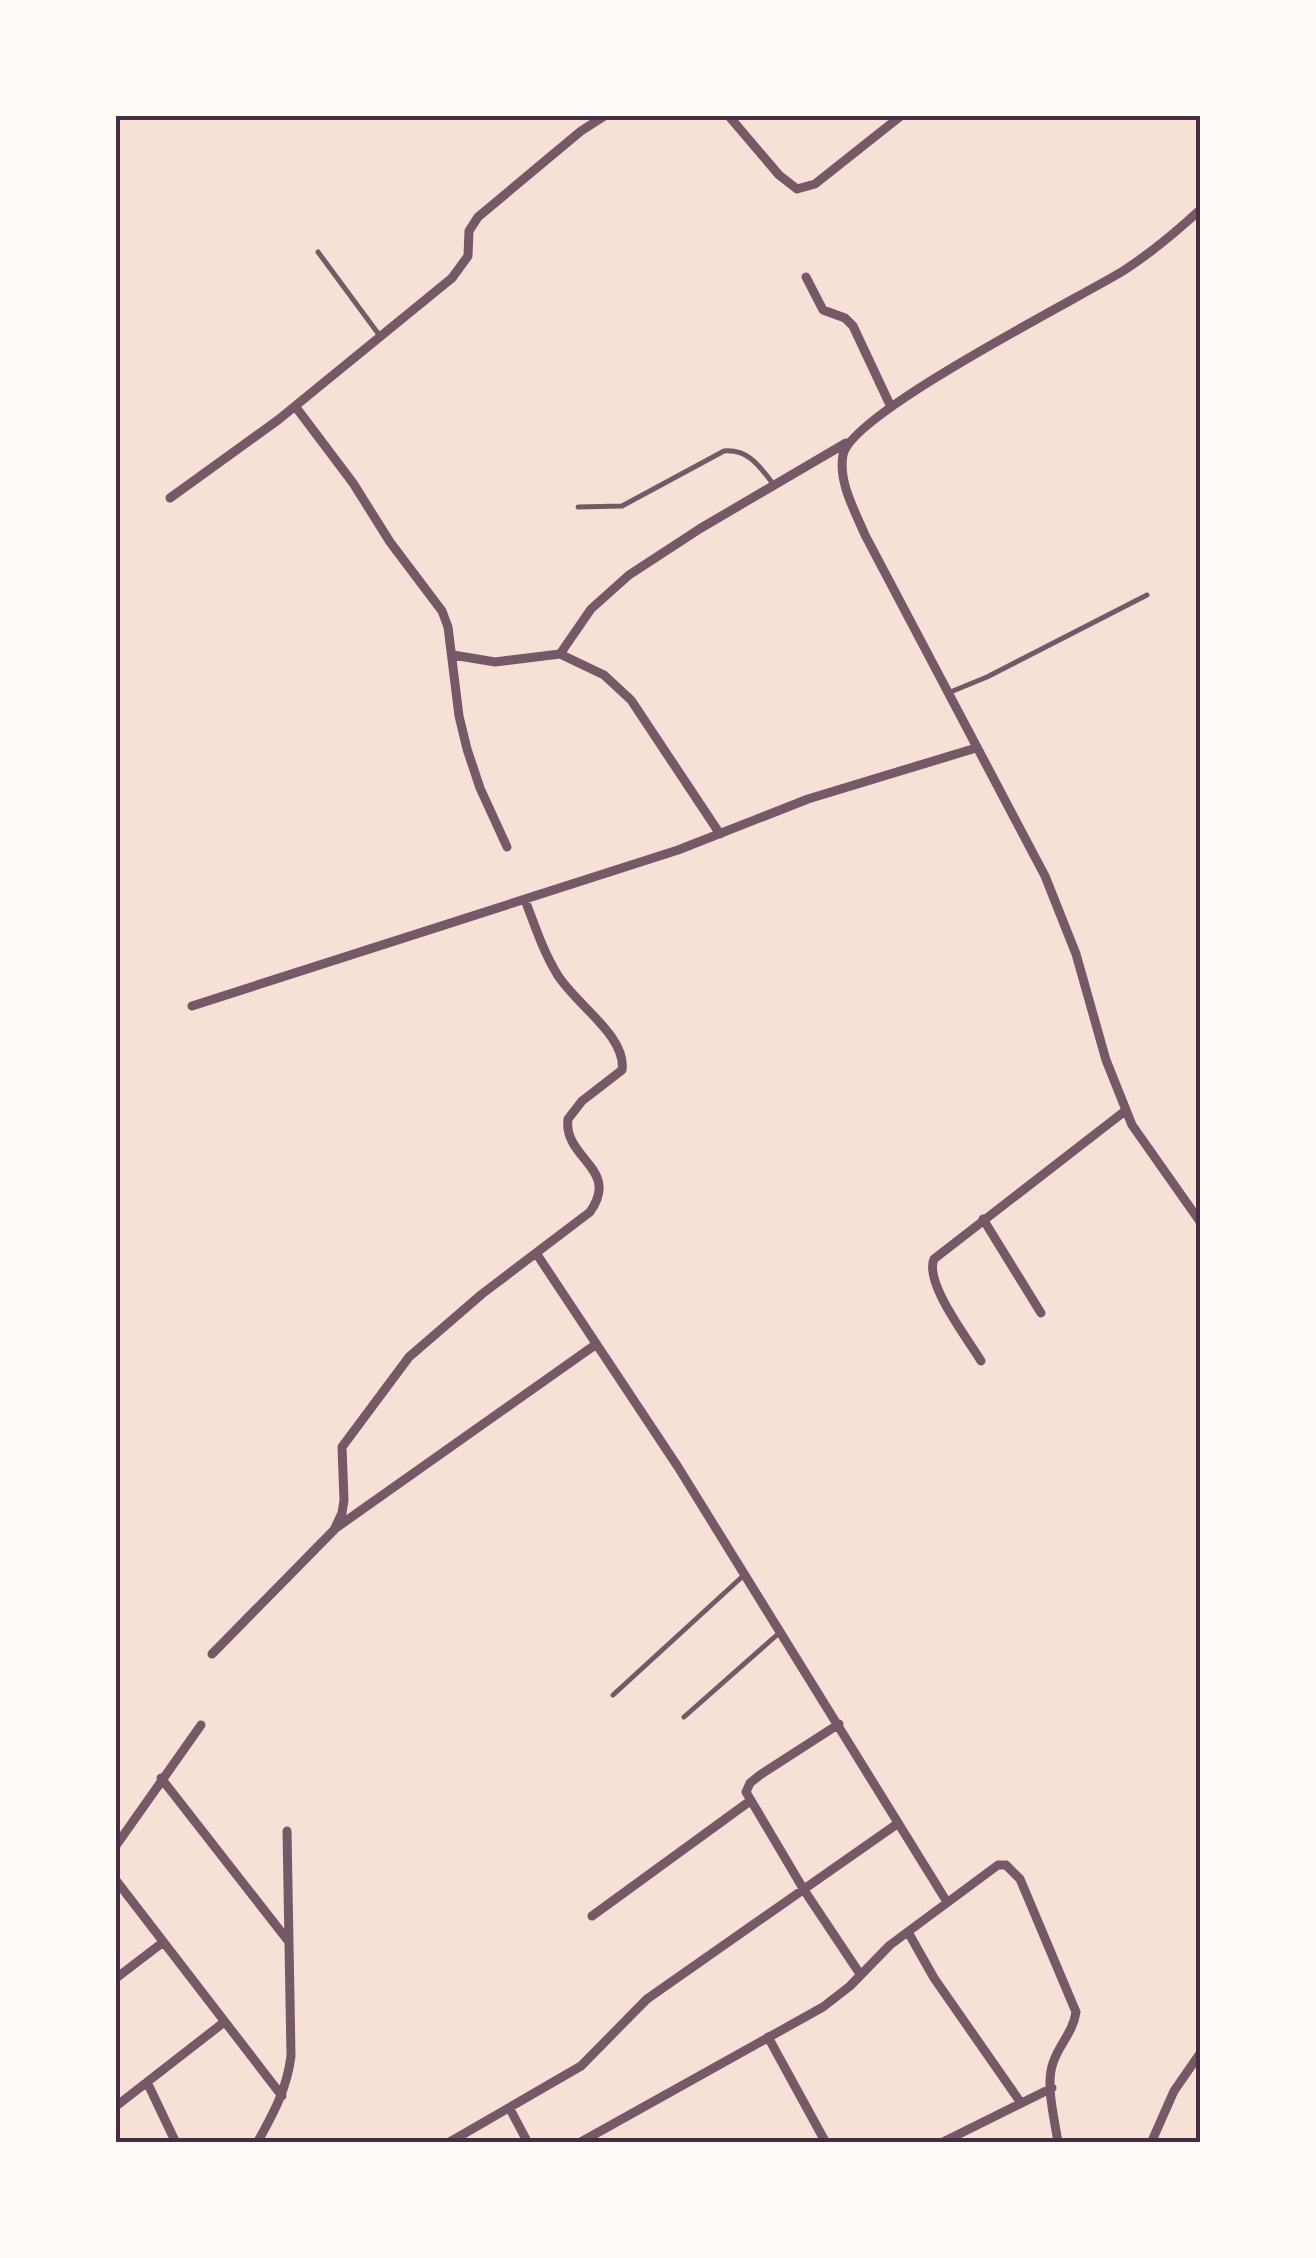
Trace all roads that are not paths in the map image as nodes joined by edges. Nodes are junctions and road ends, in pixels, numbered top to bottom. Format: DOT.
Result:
graph roads {
  1 [pos="606,115"];
  2 [pos="728,115"];
  3 [pos="902,115"];
  4 [pos="1201,210"];
  5 [pos="318,252"];
  6 [pos="806,277"];
  7 [pos="380,336"];
  8 [pos="294,406"];
  9 [pos="892,407"];
  10 [pos="848,442"];
  11 [pos="774,485"];
  12 [pos="170,498"];
  13 [pos="578,507"];
  14 [pos="1147,595"];
  15 [pos="560,654"];
  16 [pos="453,655"];
  17 [pos="947,694"];
  18 [pos="976,748"];
  19 [pos="720,834"];
  20 [pos="508,847"];
  21 [pos="526,900"];
  22 [pos="192,1006"];
  23 [pos="1126,1111"];
  24 [pos="984,1219"];
  25 [pos="1201,1223"];
  26 [pos="536,1254"];
  27 [pos="1042,1313"];
  28 [pos="594,1345"];
  29 [pos="981,1361"];
  30 [pos="334,1530"];
  31 [pos="745,1574"];
  32 [pos="781,1632"];
  33 [pos="212,1654"];
  34 [pos="613,1695"];
  35 [pos="684,1717"];
  36 [pos="838,1724"];
  37 [pos="201,1725"];
  38 [pos="162,1778"];
  39 [pos="750,1801"];
  40 [pos="897,1824"];
  41 [pos="288,1831"];
  42 [pos="115,1847"];
  43 [pos="115,1878"];
  44 [pos="804,1890"];
  45 [pos="947,1902"];
  46 [pos="592,1916"];
  47 [pos="908,1932"];
  48 [pos="162,1943"];
  49 [pos="291,1944"];
  50 [pos="860,1974"];
  51 [pos="115,1979"];
  52 [pos="223,2023"];
  53 [pos="768,2037"];
  54 [pos="1201,2052"];
  55 [pos="147,2082"];
  56 [pos="1052,2088"];
  57 [pos="282,2096"];
  58 [pos="1021,2103"];
  59 [pos="115,2107"];
  60 [pos="510,2109"];
  61 [pos="1057,2142"];
  62 [pos="176,2143"];
  63 [pos="257,2143"];
  64 [pos="448,2143"];
  65 [pos="528,2143"];
  66 [pos="578,2143"];
  67 [pos="826,2143"];
  68 [pos="941,2143"];
  69 [pos="1152,2143"];
  1 -- 7 [label="street"];
  2 -- 3 [label="street"];
  4 -- 9 [label="street"];
  5 -- 7 [label="lane"];
  6 -- 9 [label="street"];
  7 -- 8 [label="street"];
  8 -- 12 [label="street"];
  8 -- 16 [label="street"];
  9 -- 10 [label="street"];
  10 -- 11 [label="street"];
  10 -- 17 [label="street"];
  11 -- 13 [label="lane"];
  11 -- 15 [label="street"];
  14 -- 17 [label="lane"];
  15 -- 16 [label="street"];
  15 -- 19 [label="street"];
  16 -- 20 [label="street"];
  17 -- 18 [label="street"];
  18 -- 19 [label="street"];
  18 -- 23 [label="street"];
  19 -- 21 [label="street"];
  21 -- 22 [label="street"];
  21 -- 26 [label="street"];
  23 -- 24 [label="street"];
  23 -- 25 [label="street"];
  24 -- 27 [label="street"];
  24 -- 29 [label="street"];
  26 -- 28 [label="street"];
  26 -- 30 [label="street"];
  28 -- 30 [label="street"];
  28 -- 31 [label="street"];
  30 -- 33 [label="street"];
  31 -- 32 [label="street"];
  31 -- 34 [label="lane"];
  32 -- 35 [label="lane"];
  32 -- 36 [label="street"];
  36 -- 39 [label="street"];
  36 -- 40 [label="street"];
  37 -- 38 [label="street"];
  38 -- 42 [label="street"];
  38 -- 49 [label="street"];
  39 -- 44 [label="street"];
  39 -- 46 [label="street"];
  40 -- 44 [label="street"];
  40 -- 45 [label="street"];
  41 -- 49 [label="street"];
  43 -- 48 [label="street"];
  44 -- 50 [label="street"];
  44 -- 60 [label="street"];
  45 -- 47 [label="street"];
  45 -- 56 [label="street"];
  47 -- 50 [label="street"];
  47 -- 58 [label="street"];
  48 -- 51 [label="street"];
  48 -- 52 [label="street"];
  49 -- 57 [label="street"];
  50 -- 53 [label="street"];
  52 -- 55 [label="street"];
  52 -- 57 [label="street"];
  53 -- 66 [label="street"];
  53 -- 67 [label="street"];
  54 -- 69 [label="street"];
  55 -- 59 [label="street"];
  55 -- 62 [label="street"];
  56 -- 58 [label="street"];
  56 -- 61 [label="street"];
  57 -- 63 [label="street"];
  58 -- 68 [label="street"];
  60 -- 64 [label="street"];
  60 -- 65 [label="street"];
}
